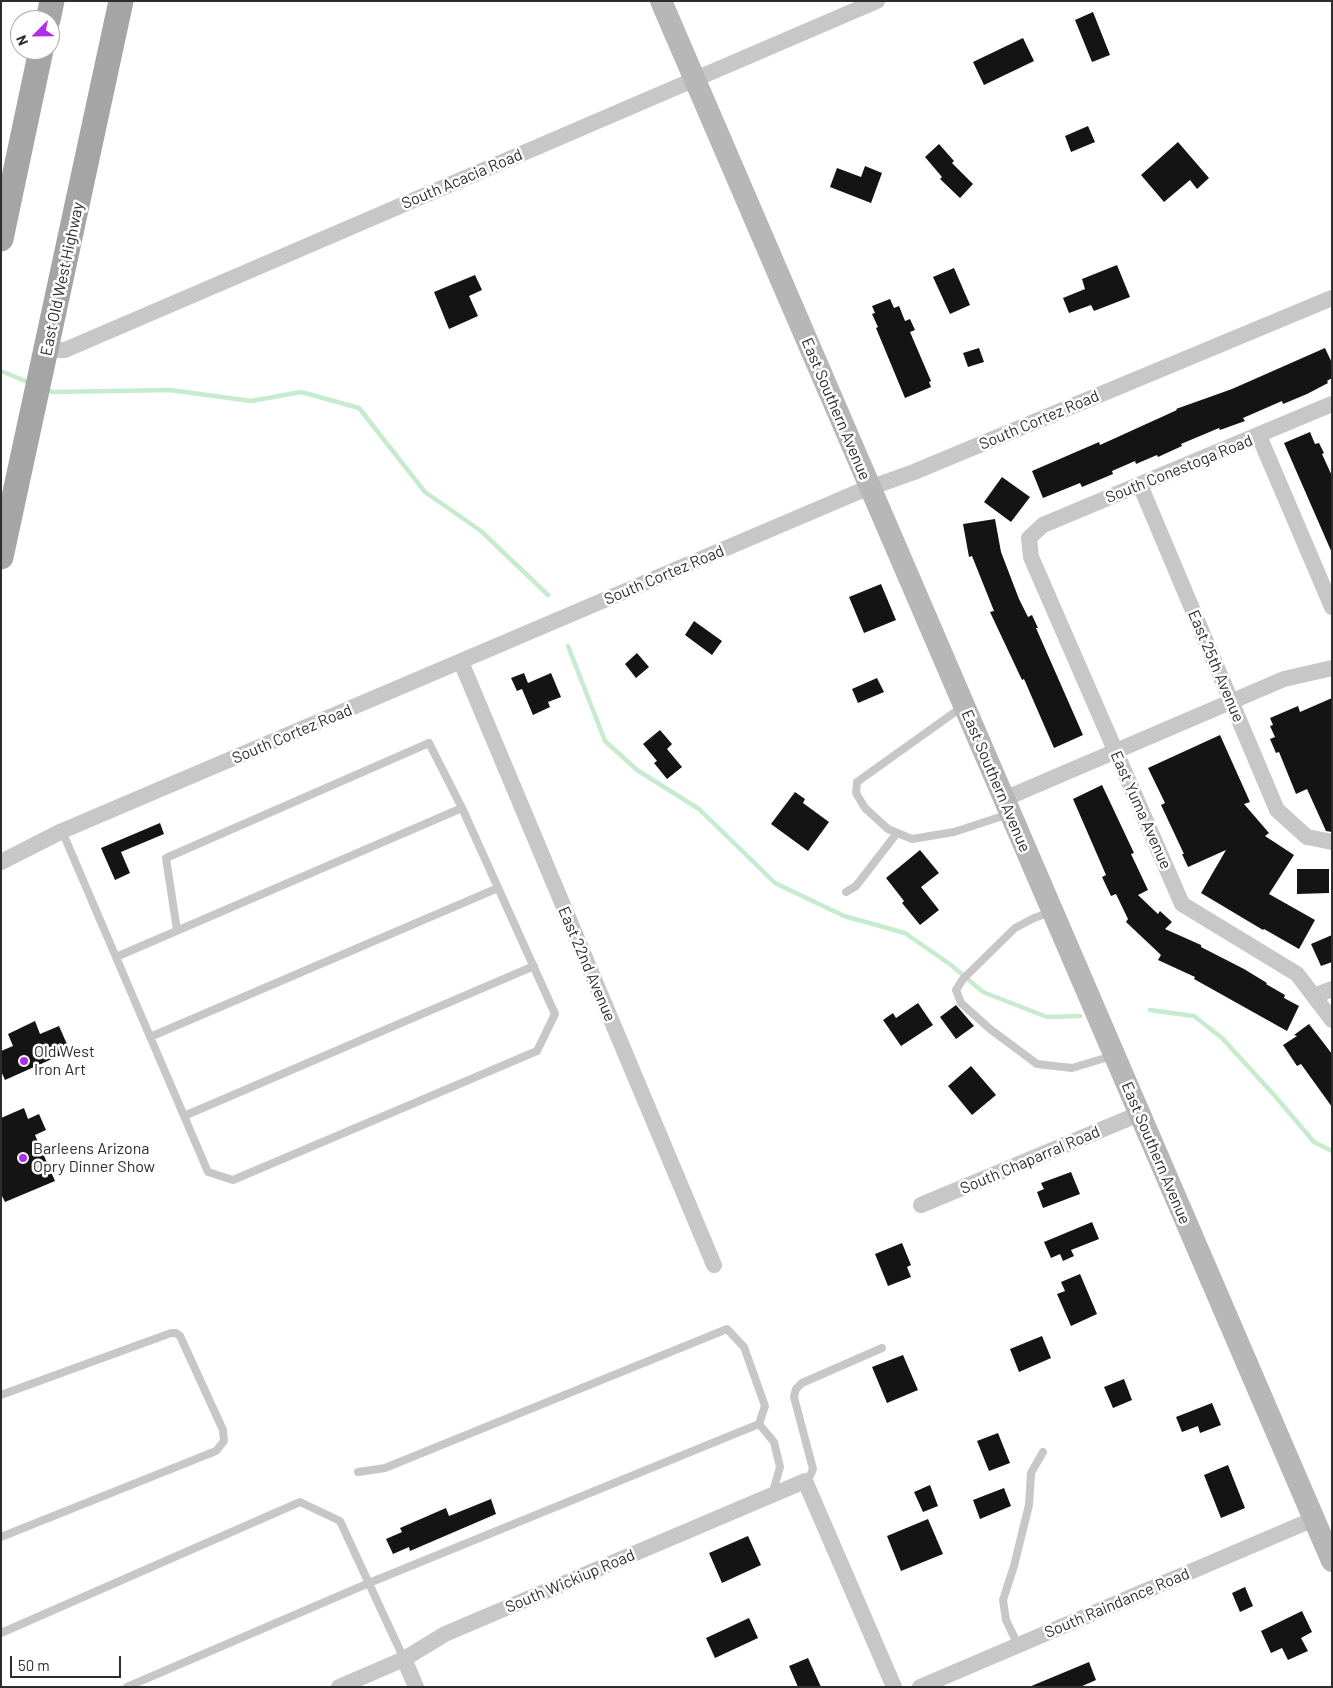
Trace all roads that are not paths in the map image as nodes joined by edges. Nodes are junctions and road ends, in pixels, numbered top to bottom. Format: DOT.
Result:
graph roads {
  1 [pos="121,1"];
  2 [pos="661,1"];
  3 [pos="877,1"];
  4 [pos="39,60"];
  5 [pos="694,79"];
  6 [pos="1,239"];
  7 [pos="1332,298"];
  8 [pos="46,350"];
  9 [pos="1332,404"];
  10 [pos="1259,436"];
  11 [pos="1140,485"];
  12 [pos="871,489"];
  13 [pos="1030,538"];
  14 [pos="1,557"];
  15 [pos="1332,607"];
  16 [pos="461,662"];
  17 [pos="1332,668"];
  18 [pos="1231,702"];
  19 [pos="964,706"];
  20 [pos="1115,751"];
  21 [pos="1007,806"];
  22 [pos="462,808"];
  23 [pos="62,831"];
  24 [pos="897,833"];
  25 [pos="1332,842"];
  26 [pos="1,862"];
  27 [pos="498,888"];
  28 [pos="846,892"];
  29 [pos="1052,911"];
  30 [pos="177,930"];
  31 [pos="116,956"];
  32 [pos="534,966"];
  33 [pos="1332,988"];
  34 [pos="1314,996"];
  35 [pos="1332,1020"];
  36 [pos="150,1037"];
  37 [pos="1114,1055"];
  38 [pos="1139,1114"];
  39 [pos="184,1116"];
  40 [pos="921,1205"];
  41 [pos="714,1265"];
  42 [pos="882,1348"];
  43 [pos="1,1395"];
  44 [pos="759,1424"];
  45 [pos="1043,1452"];
  46 [pos="358,1472"];
  47 [pos="805,1481"];
  48 [pos="772,1496"];
  49 [pos="1314,1519"];
  50 [pos="1,1537"];
  51 [pos="1332,1561"];
  52 [pos="369,1583"];
  53 [pos="1,1633"];
  54 [pos="1018,1645"];
  55 [pos="404,1659"];
  56 [pos="127,1687"];
  57 [pos="339,1687"];
  58 [pos="416,1687"];
  59 [pos="894,1687"];
  60 [pos="920,1687"];
  1 -- 8 [label="main road, East Old West Highway"];
  2 -- 5 [label="street, East Southern Avenue"];
  3 -- 5 [label="street, South Acacia Road"];
  4 -- 6 [label="main road"];
  5 -- 8 [label="street, South Acacia Road"];
  5 -- 12 [label="street, East Southern Avenue"];
  7 -- 12 [label="street, South Cortez Road"];
  8 -- 14 [label="main road, East Old West Highway"];
  9 -- 10 [label="street, South Conestoga Road"];
  10 -- 11 [label="street, South Conestoga Road"];
  10 -- 15 [label="street"];
  11 -- 13 [label="street, South Conestoga Road"];
  11 -- 18 [label="street, East 25th Avenue"];
  12 -- 16 [label="street, South Cortez Road"];
  12 -- 19 [label="street, East Southern Avenue"];
  13 -- 20 [label="street, East Yuma Avenue"];
  16 -- 23 [label="street, South Cortez Road"];
  16 -- 41 [label="street, East 22nd Avenue"];
  17 -- 18 [label="street"];
  18 -- 20 [label="street"];
  18 -- 25 [label="street, East 25th Avenue"];
  19 -- 21 [label="street, East Southern Avenue"];
  19 -- 24 [label="lane"];
  20 -- 21 [label="street"];
  20 -- 34 [label="street, East Yuma Avenue"];
  21 -- 24 [label="lane"];
  21 -- 29 [label="street, East Southern Avenue"];
  22 -- 27 [label="lane"];
  22 -- 30 [label="lane"];
  22 -- 30 [label="lane"];
  23 -- 26 [label="street, South Cortez Road"];
  23 -- 31 [label="lane"];
  24 -- 28 [label="lane"];
  27 -- 32 [label="lane"];
  27 -- 36 [label="lane"];
  29 -- 37 [label="street, East Southern Avenue"];
  29 -- 37 [label="lane"];
  30 -- 31 [label="lane"];
  31 -- 36 [label="lane"];
  32 -- 39 [label="lane"];
  32 -- 39 [label="lane"];
  33 -- 34 [label="street"];
  34 -- 35 [label="street, East Yuma Avenue"];
  36 -- 39 [label="lane"];
  37 -- 38 [label="street, East Southern Avenue"];
  38 -- 40 [label="street, South Chaparral Road"];
  38 -- 49 [label="street, East Southern Avenue"];
  42 -- 47 [label="lane"];
  43 -- 50 [label="lane"];
  44 -- 46 [label="lane"];
  44 -- 48 [label="lane"];
  44 -- 52 [label="lane"];
  45 -- 54 [label="lane"];
  47 -- 48 [label="street, South Wickiup Road"];
  47 -- 59 [label="street"];
  48 -- 55 [label="street, South Wickiup Road"];
  49 -- 51 [label="street, East Southern Avenue"];
  49 -- 54 [label="street, South Raindance Road"];
  52 -- 53 [label="lane"];
  52 -- 55 [label="lane"];
  52 -- 56 [label="lane"];
  54 -- 60 [label="street, South Raindance Road"];
  55 -- 57 [label="street, South Wickiup Road"];
  55 -- 58 [label="street"];
}
